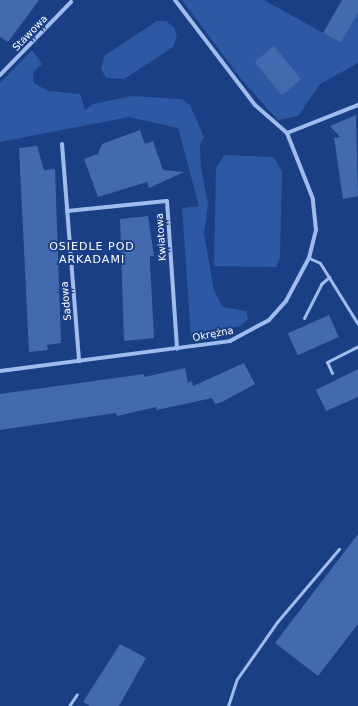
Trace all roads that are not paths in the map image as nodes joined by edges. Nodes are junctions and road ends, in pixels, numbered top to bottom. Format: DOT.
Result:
graph roads {
  1 [pos="175,0"];
  2 [pos="71,2"];
  3 [pos="0,75"];
  4 [pos="358,105"];
  5 [pos="287,134"];
  6 [pos="62,144"];
  7 [pos="67,211"];
  8 [pos="309,258"];
  9 [pos="329,276"];
  10 [pos="304,318"];
  11 [pos="358,324"];
  12 [pos="358,346"];
  13 [pos="177,349"];
  14 [pos="79,361"];
  15 [pos="0,371"];
  16 [pos="332,373"];
  17 [pos="339,549"];
  18 [pos="77,694"];
  19 [pos="68,706"];
  20 [pos="228,706"];
  1 -- 5 [label="street, Okrężna"];
  2 -- 3 [label="street, Stawowa"];
  4 -- 5 [label="street"];
  5 -- 8 [label="street, Okrężna"];
  6 -- 7 [label="street, Sadowa"];
  7 -- 13 [label="street, Kwiatowa"];
  7 -- 14 [label="street, Sadowa"];
  8 -- 9 [label="lane"];
  8 -- 13 [label="street, Okrężna"];
  9 -- 10 [label="lane"];
  9 -- 11 [label="lane"];
  12 -- 16 [label="lane"];
  13 -- 14 [label="street, Okrężna"];
  14 -- 15 [label="street, Okrężna"];
  17 -- 20 [label="lane"];
  18 -- 19 [label="lane"];
}
